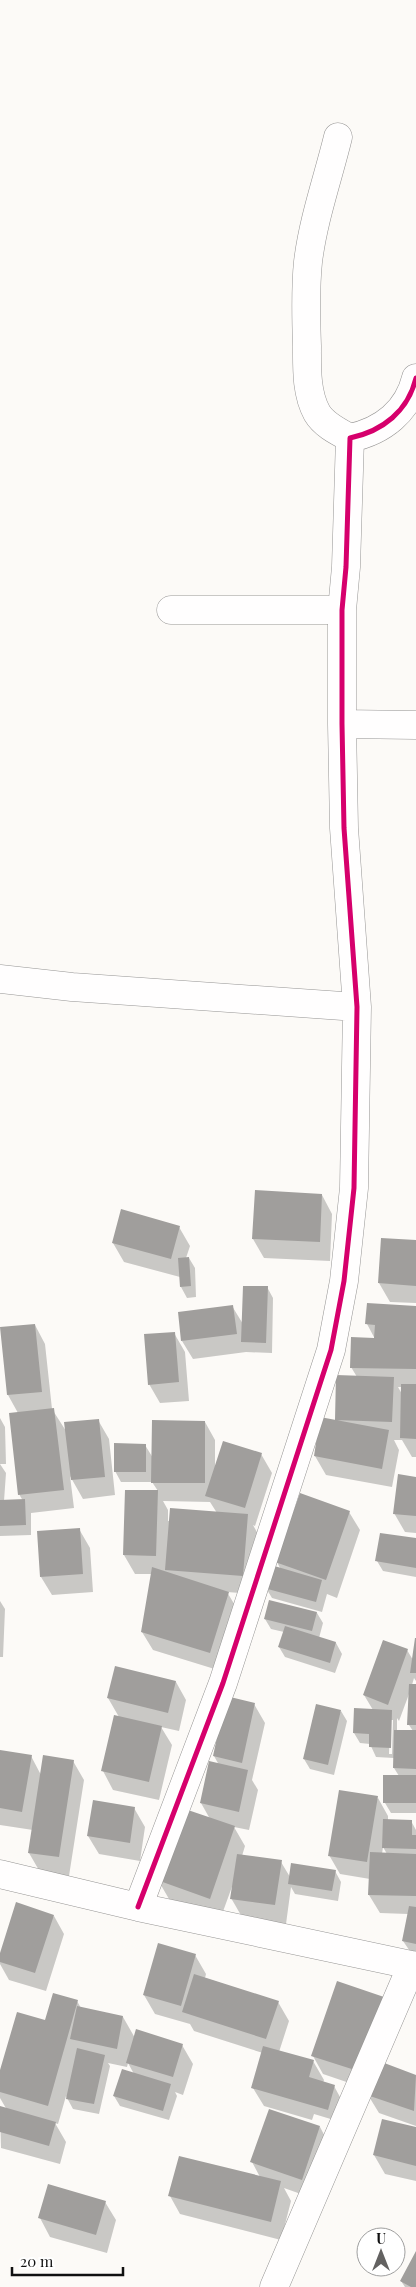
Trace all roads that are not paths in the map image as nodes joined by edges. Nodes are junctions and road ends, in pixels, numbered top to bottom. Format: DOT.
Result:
graph roads {
  1 [pos="338,136"];
  2 [pos="416,378"];
  3 [pos="407,414"];
  4 [pos="350,438"];
  5 [pos="171,610"];
  6 [pos="342,610"];
  7 [pos="342,724"];
  8 [pos="416,725"];
  9 [pos="0,978"];
  10 [pos="357,1006"];
  11 [pos="0,1874"];
  12 [pos="138,1907"];
  13 [pos="414,1966"];
  14 [pos="274,2287"];
  1 -- 4 [label="street"];
  2 -- 3 [label="street"];
  3 -- 4 [label="street"];
  4 -- 6 [label="street"];
  5 -- 6 [label="street"];
  6 -- 7 [label="street"];
  7 -- 8 [label="street"];
  7 -- 10 [label="street"];
  9 -- 10 [label="street"];
  10 -- 12 [label="street"];
  11 -- 12 [label="street"];
  12 -- 13 [label="street"];
  13 -- 14 [label="street"];
}
